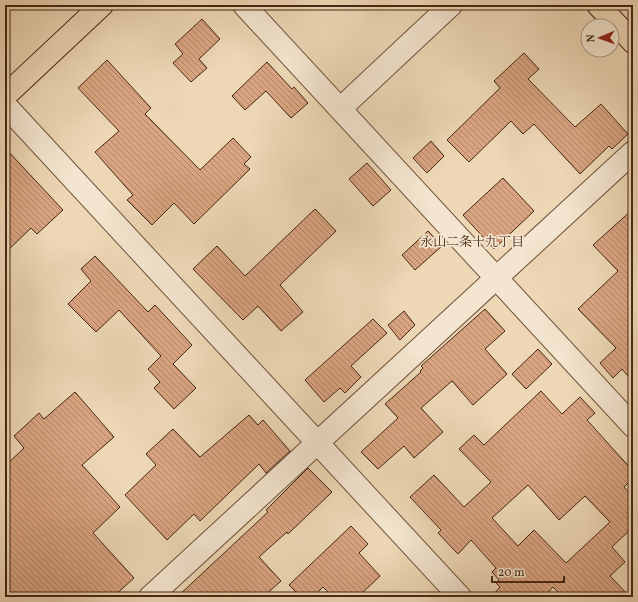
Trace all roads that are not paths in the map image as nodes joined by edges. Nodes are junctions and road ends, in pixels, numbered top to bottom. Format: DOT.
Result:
graph roads {
  1 [pos="102,5"];
  2 [pos="244,5"];
  3 [pos="451,5"];
  4 [pos="598,5"];
  5 [pos="633,42"];
  6 [pos="5,96"];
  7 [pos="5,105"];
  8 [pos="340,109"];
  9 [pos="633,152"];
  10 [pos="496,277"];
  11 [pos="633,424"];
  12 [pos="316,442"];
  13 [pos="150,597"];
  14 [pos="460,597"];
  1 -- 6 [label="main road"];
  2 -- 8 [label="street"];
  3 -- 8 [label="street"];
  4 -- 5 [label="main road"];
  7 -- 12 [label="street"];
  8 -- 10 [label="street"];
  9 -- 10 [label="street"];
  10 -- 11 [label="street"];
  10 -- 12 [label="street"];
  12 -- 13 [label="street"];
  12 -- 14 [label="street"];
}
